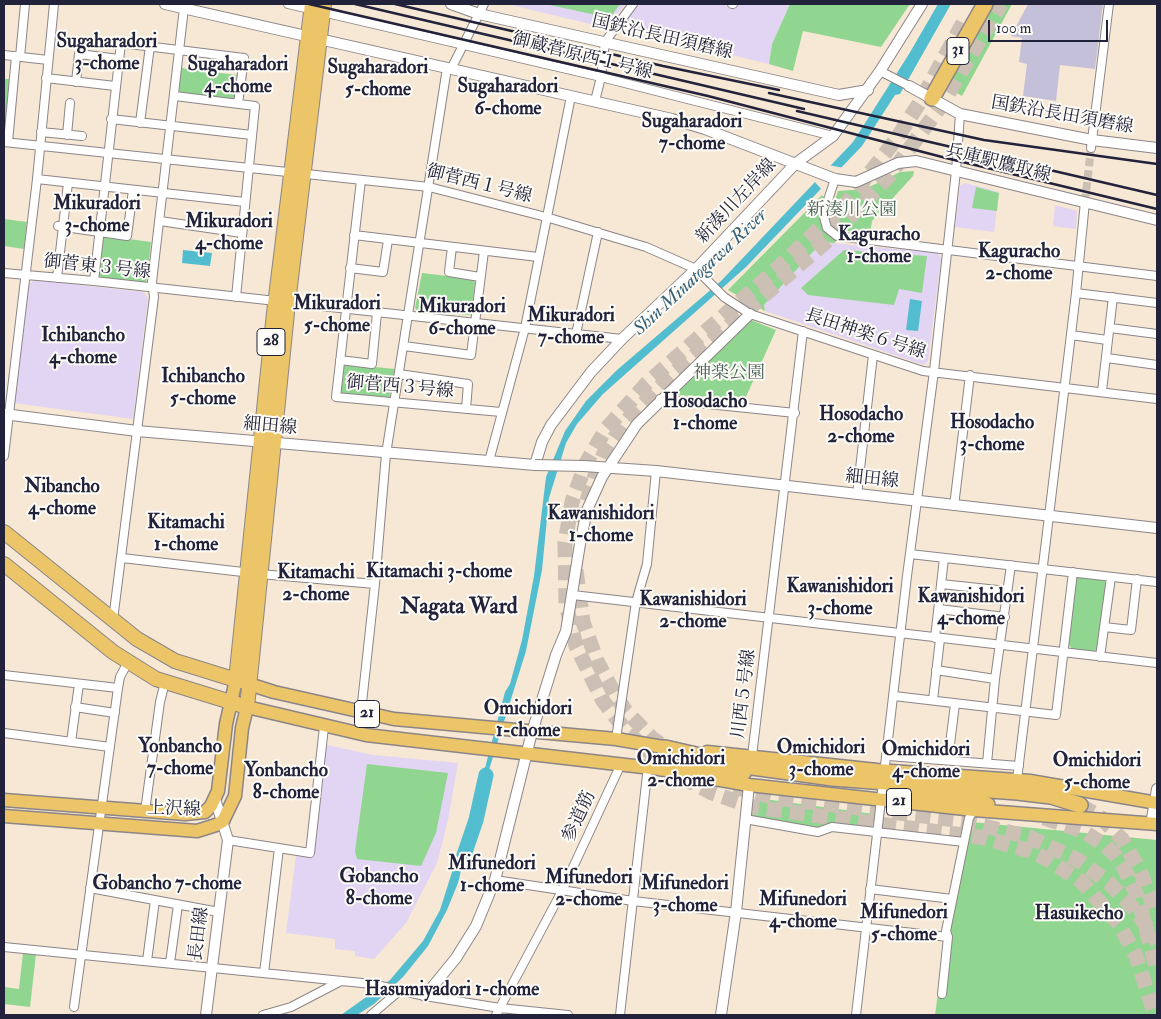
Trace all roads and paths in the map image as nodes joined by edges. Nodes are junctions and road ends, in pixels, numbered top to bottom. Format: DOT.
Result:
graph roads {
  1 [pos="25,4"];
  2 [pos="54,4"];
  3 [pos="165,4"];
  4 [pos="288,4"];
  5 [pos="451,4"];
  6 [pos="484,4"];
  7 [pos="633,4"];
  8 [pos="922,4"];
  9 [pos="974,4"];
  10 [pos="985,4"];
  11 [pos="1109,4"];
  12 [pos="317,7"];
  13 [pos="184,8"];
  14 [pos="479,14"];
  15 [pos="963,23"];
  16 [pos="314,38"];
  17 [pos="605,42"];
  18 [pos="463,44"];
  19 [pos="150,46"];
  20 [pos="180,50"];
  21 [pos="4,55"];
  22 [pos="18,56"];
  23 [pos="119,59"];
  24 [pos="48,60"];
  25 [pos="449,69"];
  26 [pos="880,72"];
  27 [pos="601,77"];
  28 [pos="46,78"];
  29 [pos="76,82"];
  30 [pos="115,86"];
  31 [pos="909,86"];
  32 [pos="868,90"];
  33 [pos="175,96"];
  34 [pos="570,96"];
  35 [pos="932,98"];
  36 [pos="595,101"];
  37 [pos="70,103"];
  38 [pos="238,104"];
  39 [pos="960,114"];
  40 [pos="111,120"];
  41 [pos="140,122"];
  42 [pos="171,126"];
  43 [pos="41,132"];
  44 [pos="67,135"];
  45 [pos="252,135"];
  46 [pos="82,136"];
  47 [pos="833,136"];
  48 [pos="6,142"];
  49 [pos="1092,144"];
  50 [pos="40,145"];
  51 [pos="1157,148"];
  52 [pos="107,154"];
  53 [pos="167,160"];
  54 [pos="796,163"];
  55 [pos="249,167"];
  56 [pos="956,171"];
  57 [pos="297,172"];
  58 [pos="36,179"];
  59 [pos="834,179"];
  60 [pos="361,180"];
  61 [pos="68,183"];
  62 [pos="104,186"];
  63 [pos="429,187"];
  64 [pos="133,190"];
  65 [pos="164,193"];
  66 [pos="245,202"];
  67 [pos="1085,202"];
  68 [pos="546,217"];
  69 [pos="1157,220"];
  70 [pos="160,221"];
  71 [pos="61,227"];
  72 [pos="99,232"];
  73 [pos="598,232"];
  74 [pos="242,233"];
  75 [pos="354,235"];
  76 [pos="388,240"];
  77 [pos="420,244"];
  78 [pos="452,247"];
  79 [pos="947,248"];
  80 [pos="484,251"];
  81 [pos="538,257"];
  82 [pos="1078,266"];
  83 [pos="350,268"];
  84 [pos="696,269"];
  85 [pos="4,273"];
  86 [pos="25,275"];
  87 [pos="1157,276"];
  88 [pos="480,277"];
  89 [pos="57,278"];
  90 [pos="94,281"];
  91 [pos="154,289"];
  92 [pos="1076,293"];
  93 [pos="236,297"];
  94 [pos="1113,297"];
  95 [pos="282,302"];
  96 [pos="1157,302"];
  97 [pos="345,310"];
  98 [pos="377,313"];
  99 [pos="750,314"];
  100 [pos="409,317"];
  101 [pos="473,323"];
  102 [pos="525,328"];
  103 [pos="1110,328"];
  104 [pos="803,331"];
  105 [pos="576,334"];
  106 [pos="1157,334"];
  107 [pos="1071,335"];
  108 [pos="622,339"];
  109 [pos="1108,340"];
  110 [pos="404,346"];
  111 [pos="873,355"];
  112 [pos="1107,358"];
  113 [pos="340,360"];
  114 [pos="1157,366"];
  115 [pos="934,371"];
  116 [pos="399,374"];
  117 [pos="970,376"];
  118 [pos="1064,386"];
  119 [pos="1102,392"];
  120 [pos="660,399"];
  121 [pos="1157,399"];
  122 [pos="395,402"];
  123 [pos="466,409"];
  124 [pos="501,412"];
  125 [pos="795,413"];
  126 [pos="6,414"];
  127 [pos="137,432"];
  128 [pos="259,443"];
  129 [pos="274,443"];
  130 [pos="386,454"];
  131 [pos="4,456"];
  132 [pos="489,461"];
  133 [pos="535,465"];
  134 [pos="608,467"];
  135 [pos="656,471"];
  136 [pos="785,487"];
  137 [pos="857,495"];
  138 [pos="917,502"];
  139 [pos="954,506"];
  140 [pos="1048,517"];
  141 [pos="1157,528"];
  142 [pos="4,532"];
  143 [pos="910,554"];
  144 [pos="122,558"];
  145 [pos="944,558"];
  146 [pos="4,564"];
  147 [pos="1010,565"];
  148 [pos="1043,569"];
  149 [pos="1074,572"];
  150 [pos="253,573"];
  151 [pos="1111,577"];
  152 [pos="1137,579"];
  153 [pos="1157,582"];
  154 [pos="375,584"];
  155 [pos="941,584"];
  156 [pos="1007,591"];
  157 [pos="573,595"];
  158 [pos="636,602"];
  159 [pos="939,609"];
  160 [pos="1005,617"];
  161 [pos="770,619"];
  162 [pos="113,620"];
  163 [pos="1104,627"];
  164 [pos="902,634"];
  165 [pos="937,638"];
  166 [pos="1002,646"];
  167 [pos="1034,649"];
  168 [pos="1063,652"];
  169 [pos="1100,657"];
  170 [pos="128,662"];
  171 [pos="1157,663"];
  172 [pos="936,670"];
  173 [pos="4,676"];
  174 [pos="995,679"];
  175 [pos="236,680"];
  176 [pos="165,682"];
  177 [pos="79,684"];
  178 [pos="250,686"];
  179 [pos="118,688"];
  180 [pos="894,696"];
  181 [pos="932,700"];
  182 [pos="231,702"];
  183 [pos="955,704"];
  184 [pos="76,707"];
  185 [pos="247,707"];
  186 [pos="993,708"];
  187 [pos="1027,711"];
  188 [pos="361,712"];
  189 [pos="115,713"];
  190 [pos="324,727"];
  191 [pos="528,731"];
  192 [pos="4,733"];
  193 [pos="616,739"];
  194 [pos="71,742"];
  195 [pos="110,747"];
  196 [pos="665,748"];
  197 [pos="522,752"];
  198 [pos="752,756"];
  199 [pos="888,756"];
  200 [pos="948,760"];
  201 [pos="987,763"];
  202 [pos="621,764"];
  203 [pos="1019,766"];
  204 [pos="654,767"];
  205 [pos="1017,780"];
  206 [pos="884,785"];
  207 [pos="749,786"];
  208 [pos="1157,789"];
  209 [pos="215,799"];
  210 [pos="4,800"];
  211 [pos="1156,802"];
  212 [pos="1080,805"];
  213 [pos="101,808"];
  214 [pos="980,808"];
  215 [pos="145,811"];
  216 [pos="4,816"];
  217 [pos="745,820"];
  218 [pos="223,821"];
  219 [pos="98,822"];
  220 [pos="1155,824"];
  221 [pos="878,832"];
  222 [pos="228,840"];
  223 [pos="964,842"];
  224 [pos="279,848"];
  225 [pos="495,880"];
  226 [pos="90,888"];
  227 [pos="870,889"];
  228 [pos="562,891"];
  229 [pos="952,899"];
  230 [pos="155,900"];
  231 [pos="633,901"];
  232 [pos="178,905"];
  233 [pos="219,912"];
  234 [pos="736,912"];
  235 [pos="867,927"];
  236 [pos="948,937"];
  237 [pos="4,947"];
  238 [pos="82,954"];
  239 [pos="147,961"];
  240 [pos="170,963"];
  241 [pos="212,968"];
  242 [pos="264,973"];
  243 [pos="341,981"];
  244 [pos="398,992"];
  245 [pos="942,994"];
  246 [pos="425,996"];
  247 [pos="74,1007"];
  248 [pos="498,1012"];
  249 [pos="206,1015"];
  250 [pos="263,1015"];
  251 [pos="370,1015"];
  252 [pos="536,1015"];
  253 [pos="568,1015"];
  254 [pos="620,1015"];
  255 [pos="721,1015"];
  256 [pos="856,1015"];
  1 -- 22 [label="street"];
  2 -- 24 [label="street, 御菅東３号線"];
  3 -- 13 [label="street"];
  4 -- 12 [label="street, 御蔵菅原西１号線"];
  5 -- 14 [label="street, 国鉄沿長田須磨線"];
  6 -- 14 [label="street"];
  7 -- 17 [label="street"];
  8 -- 26 [label="street, 新湊川左岸線"];
  9 -- 15 [label="highway, 31"];
  10 -- 35 [label="highway, 31"];
  11 -- 49 [label="street"];
  12 -- 16 [label="highway, 28"];
  12 -- 18 [label="street, 御蔵菅原西１号線"];
  13 -- 16 [label="street"];
  13 -- 20 [label="street"];
  14 -- 17 [label="street, 国鉄沿長田須磨線"];
  14 -- 18 [label="street"];
  16 -- 25 [label="street"];
  16 -- 57 [label="highway, 28"];
  17 -- 27 [label="street"];
  17 -- 32 [label="street, 国鉄沿長田須磨線"];
  18 -- 25 [label="street"];
  18 -- 27 [label="street, 御蔵菅原西１号線"];
  19 -- 20 [label="street"];
  19 -- 23 [label="street"];
  19 -- 41 [label="street"];
  20 -- 33 [label="street"];
  20 -- 38 [label="street"];
  21 -- 22 [label="street"];
  22 -- 24 [label="street"];
  22 -- 48 [label="street"];
  23 -- 29 [label="street"];
  23 -- 30 [label="street"];
  24 -- 28 [label="street, 御菅東３号線"];
  25 -- 34 [label="street"];
  25 -- 63 [label="street"];
  26 -- 31 [label="street"];
  26 -- 32 [label="street, 新湊川左岸線"];
  27 -- 36 [label="street"];
  27 -- 47 [label="street, 御蔵菅原西１号線"];
  28 -- 29 [label="street"];
  28 -- 43 [label="street, 御菅東３号線"];
  29 -- 30 [label="street"];
  30 -- 40 [label="street"];
  31 -- 35 [label="street, 国鉄沿長田須磨線"];
  32 -- 47 [label="street, 新湊川左岸線"];
  33 -- 38 [label="street"];
  33 -- 42 [label="street"];
  34 -- 36 [label="street"];
  34 -- 68 [label="street"];
  35 -- 39 [label="street, 国鉄沿長田須磨線"];
  36 -- 54 [label="street"];
  37 -- 44 [label="street"];
  38 -- 45 [label="street"];
  39 -- 49 [label="street, 国鉄沿長田須磨線"];
  39 -- 56 [label="street"];
  40 -- 41 [label="street"];
  40 -- 52 [label="street"];
  41 -- 42 [label="street"];
  42 -- 45 [label="street"];
  42 -- 53 [label="street"];
  43 -- 44 [label="street"];
  43 -- 50 [label="street, 御菅東３号線"];
  44 -- 46 [label="street"];
  45 -- 55 [label="street"];
  47 -- 54 [label="street, 新湊川左岸線"];
  48 -- 50 [label="street, 御菅西１号線"];
  49 -- 51 [label="street, 国鉄沿長田須磨線"];
  50 -- 52 [label="street, 御菅西１号線"];
  50 -- 58 [label="street, 御菅東３号線"];
  52 -- 53 [label="street, 御菅西１号線"];
  52 -- 62 [label="street"];
  53 -- 55 [label="street, 御菅西１号線"];
  53 -- 65 [label="street"];
  54 -- 59 [label="street, 兵庫駅鷹取線"];
  54 -- 84 [label="street, 新湊川左岸線"];
  55 -- 57 [label="street, 御菅西１号線"];
  55 -- 66 [label="street"];
  56 -- 59 [label="street, 兵庫駅鷹取線"];
  56 -- 67 [label="street, 兵庫駅鷹取線"];
  56 -- 79 [label="street"];
  57 -- 60 [label="street, 御菅西１号線"];
  57 -- 95 [label="highway, 28"];
  58 -- 61 [label="street"];
  58 -- 86 [label="street, 御菅東３号線"];
  59 -- 79 [label="street"];
  60 -- 63 [label="street, 御菅西１号線"];
  60 -- 75 [label="street, 御菅西３号線"];
  61 -- 62 [label="street"];
  61 -- 71 [label="street"];
  62 -- 64 [label="street"];
  62 -- 72 [label="street"];
  63 -- 68 [label="street, 御菅西１号線"];
  63 -- 77 [label="street"];
  64 -- 65 [label="street"];
  64 -- 72 [label="street"];
  65 -- 66 [label="street"];
  65 -- 70 [label="street"];
  66 -- 74 [label="street"];
  67 -- 69 [label="street, 兵庫駅鷹取線"];
  67 -- 82 [label="street"];
  68 -- 73 [label="street, 長田神楽６号線"];
  68 -- 81 [label="street, 御菅西１号線"];
  70 -- 74 [label="street"];
  70 -- 91 [label="street"];
  71 -- 72 [label="street"];
  71 -- 89 [label="street"];
  72 -- 90 [label="street"];
  73 -- 84 [label="street, 長田神楽６号線"];
  73 -- 105 [label="street"];
  74 -- 93 [label="street"];
  75 -- 76 [label="street"];
  75 -- 83 [label="street, 御菅西３号線"];
  76 -- 77 [label="street"];
  76 -- 83 [label="street"];
  77 -- 78 [label="street"];
  77 -- 100 [label="street"];
  78 -- 80 [label="street"];
  78 -- 88 [label="street"];
  79 -- 82 [label="street"];
  79 -- 115 [label="street"];
  80 -- 81 [label="street"];
  80 -- 88 [label="street"];
  81 -- 102 [label="street, 御菅西１号線"];
  82 -- 87 [label="street"];
  82 -- 92 [label="street"];
  83 -- 97 [label="street, 御菅西３号線"];
  84 -- 99 [label="street, 長田神楽６号線"];
  84 -- 108 [label="street, 新湊川左岸線"];
  85 -- 86 [label="street"];
  86 -- 89 [label="street, 御菅東３号線"];
  86 -- 126 [label="street"];
  88 -- 101 [label="street"];
  89 -- 90 [label="street, 御菅東３号線"];
  90 -- 91 [label="street, 御菅東３号線"];
  91 -- 93 [label="street, 御菅東３号線"];
  91 -- 127 [label="street"];
  92 -- 94 [label="street"];
  92 -- 107 [label="street"];
  93 -- 95 [label="street, 御菅東３号線"];
  94 -- 96 [label="street"];
  94 -- 103 [label="street"];
  95 -- 97 [label="street, 御菅東３号線"];
  95 -- 128 [label="highway, 28"];
  95 -- 129 [label="highway, 28"];
  97 -- 98 [label="street, 御菅東３号線"];
  97 -- 113 [label="street, 御菅西３号線"];
  98 -- 100 [label="street, 御菅東３号線"];
  98 -- 113 [label="street"];
  99 -- 104 [label="street, 長田神楽６号線"];
  99 -- 120 [label="street"];
  100 -- 101 [label="street, 御菅東３号線"];
  100 -- 110 [label="street"];
  101 -- 102 [label="street, 御菅東３号線"];
  101 -- 110 [label="street"];
  102 -- 105 [label="street, 御菅東３号線"];
  102 -- 124 [label="street, 御菅西１号線"];
  103 -- 106 [label="street"];
  103 -- 109 [label="street"];
  104 -- 111 [label="street, 長田神楽６号線"];
  104 -- 125 [label="street, 川西５号線"];
  105 -- 108 [label="street, 御菅東３号線"];
  107 -- 109 [label="street"];
  107 -- 118 [label="street"];
  108 -- 133 [label="street, 新湊川左岸線"];
  109 -- 112 [label="street"];
  110 -- 116 [label="street"];
  111 -- 115 [label="street, 長田神楽６号線"];
  111 -- 137 [label="street"];
  112 -- 114 [label="street"];
  112 -- 119 [label="street"];
  113 -- 122 [label="street, 御菅西３号線"];
  115 -- 117 [label="street, 長田神楽６号線"];
  115 -- 138 [label="street"];
  116 -- 122 [label="street"];
  116 -- 123 [label="street"];
  117 -- 118 [label="street, 長田神楽６号線"];
  117 -- 139 [label="street"];
  118 -- 119 [label="street, 長田神楽６号線"];
  118 -- 140 [label="street"];
  119 -- 121 [label="street, 長田神楽６号線"];
  120 -- 125 [label="street"];
  120 -- 134 [label="street"];
  122 -- 123 [label="street, 御菅西３号線"];
  122 -- 130 [label="street"];
  123 -- 124 [label="street, 御菅西３号線"];
  124 -- 132 [label="street, 御菅西１号線"];
  125 -- 136 [label="street, 川西５号線"];
  126 -- 127 [label="street, 細田線"];
  126 -- 131 [label="street"];
  127 -- 128 [label="street, 細田線"];
  127 -- 144 [label="street"];
  128 -- 129 [label="street, 細田線"];
  128 -- 150 [label="highway, 28"];
  129 -- 130 [label="street, 細田線"];
  129 -- 150 [label="highway, 28"];
  130 -- 132 [label="street, 細田線"];
  130 -- 154 [label="street"];
  132 -- 133 [label="street, 細田線"];
  133 -- 134 [label="street, 細田線, bridge"];
  134 -- 135 [label="street, 細田線"];
  134 -- 157 [label="street"];
  135 -- 136 [label="street, 細田線"];
  135 -- 158 [label="street"];
  136 -- 137 [label="street, 細田線"];
  136 -- 161 [label="street, 川西５号線"];
  137 -- 138 [label="street, 細田線"];
  138 -- 139 [label="street, 細田線"];
  138 -- 143 [label="street"];
  139 -- 140 [label="street, 細田線"];
  140 -- 141 [label="street, 細田線"];
  140 -- 148 [label="street"];
  142 -- 162 [label="highway"];
  143 -- 145 [label="street"];
  143 -- 164 [label="street"];
  144 -- 150 [label="street"];
  144 -- 162 [label="street"];
  145 -- 147 [label="street"];
  145 -- 155 [label="street"];
  146 -- 170 [label="highway"];
  147 -- 148 [label="street"];
  147 -- 156 [label="street"];
  148 -- 149 [label="street"];
  148 -- 167 [label="street"];
  149 -- 151 [label="street"];
  149 -- 168 [label="street"];
  150 -- 154 [label="street"];
  150 -- 175 [label="highway, 28"];
  150 -- 178 [label="highway, 28"];
  151 -- 152 [label="street"];
  151 -- 163 [label="street"];
  152 -- 153 [label="street"];
  152 -- 163 [label="street"];
  154 -- 188 [label="street"];
  155 -- 156 [label="street"];
  155 -- 159 [label="street"];
  156 -- 160 [label="street"];
  157 -- 158 [label="street"];
  157 -- 191 [label="street"];
  158 -- 161 [label="street"];
  158 -- 193 [label="street"];
  159 -- 160 [label="street"];
  159 -- 165 [label="street"];
  160 -- 166 [label="street"];
  161 -- 164 [label="street"];
  161 -- 198 [label="street, 川西５号線"];
  162 -- 175 [label="highway"];
  163 -- 169 [label="street"];
  164 -- 165 [label="street"];
  164 -- 180 [label="street"];
  165 -- 166 [label="street"];
  165 -- 172 [label="street"];
  166 -- 167 [label="street"];
  166 -- 174 [label="street"];
  167 -- 168 [label="street"];
  167 -- 187 [label="street"];
  168 -- 169 [label="street"];
  168 -- 187 [label="street"];
  169 -- 171 [label="street"];
  170 -- 176 [label="highway"];
  170 -- 179 [label="street"];
  172 -- 174 [label="street"];
  172 -- 181 [label="street"];
  173 -- 177 [label="street"];
  174 -- 186 [label="street"];
  175 -- 178 [label="main road, 21"];
  175 -- 182 [label="main road, 上沢線"];
  176 -- 182 [label="highway"];
  176 -- 215 [label="street"];
  177 -- 179 [label="street"];
  177 -- 184 [label="street"];
  178 -- 185 [label="highway, 28"];
  178 -- 188 [label="main road, 21"];
  179 -- 189 [label="street"];
  180 -- 181 [label="street"];
  180 -- 199 [label="street"];
  181 -- 183 [label="street"];
  182 -- 185 [label="highway"];
  182 -- 209 [label="main road, 上沢線"];
  183 -- 186 [label="street"];
  183 -- 200 [label="street"];
  184 -- 189 [label="street"];
  184 -- 194 [label="street"];
  185 -- 190 [label="main road, 21"];
  185 -- 218 [label="main road, 上沢線"];
  186 -- 187 [label="street"];
  186 -- 201 [label="street"];
  187 -- 203 [label="street"];
  188 -- 191 [label="main road, 21"];
  189 -- 195 [label="street"];
  190 -- 197 [label="main road, 21"];
  190 -- 224 [label="street"];
  191 -- 193 [label="main road, 21"];
  191 -- 197 [label="street"];
  192 -- 194 [label="street"];
  193 -- 196 [label="main road, 21"];
  194 -- 195 [label="street"];
  195 -- 213 [label="street"];
  196 -- 198 [label="main road, 21"];
  196 -- 206 [label="highway"];
  197 -- 202 [label="main road, 21"];
  197 -- 225 [label="street"];
  198 -- 206 [label="main road, 21"];
  199 -- 200 [label="street"];
  199 -- 206 [label="street"];
  200 -- 201 [label="street"];
  201 -- 203 [label="street"];
  202 -- 204 [label="main road, 21"];
  202 -- 228 [label="street, 参道筋"];
  203 -- 205 [label="street"];
  204 -- 206 [label="highway"];
  204 -- 207 [label="main road, 21"];
  204 -- 231 [label="street"];
  205 -- 206 [label="main road, 21"];
  205 -- 211 [label="main road, 21"];
  206 -- 207 [label="main road, 21"];
  206 -- 212 [label="highway"];
  206 -- 214 [label="highway"];
  206 -- 221 [label="street"];
  207 -- 217 [label="street"];
  208 -- 211 [label="street"];
  209 -- 215 [label="main road, 上沢線"];
  209 -- 218 [label="street, 長田線"];
  210 -- 213 [label="main road, 上沢線"];
  211 -- 220 [label="street"];
  213 -- 215 [label="main road, 上沢線"];
  213 -- 219 [label="street"];
  214 -- 220 [label="main road"];
  214 -- 223 [label="street"];
  216 -- 219 [label="main road, 上沢線"];
  217 -- 221 [label="street"];
  217 -- 234 [label="street"];
  218 -- 219 [label="main road, 上沢線"];
  218 -- 222 [label="street, 長田線"];
  219 -- 226 [label="street"];
  221 -- 223 [label="street"];
  221 -- 227 [label="street"];
  222 -- 224 [label="street"];
  222 -- 233 [label="street, 長田線"];
  223 -- 229 [label="street"];
  224 -- 242 [label="street"];
  225 -- 228 [label="street"];
  225 -- 246 [label="street"];
  226 -- 230 [label="street"];
  226 -- 238 [label="street"];
  227 -- 229 [label="street"];
  227 -- 235 [label="street"];
  228 -- 231 [label="street"];
  228 -- 248 [label="street, 参道筋"];
  229 -- 236 [label="street"];
  230 -- 232 [label="street"];
  230 -- 239 [label="street"];
  231 -- 234 [label="street"];
  231 -- 254 [label="street"];
  232 -- 233 [label="street"];
  232 -- 240 [label="street"];
  233 -- 241 [label="street, 長田線"];
  234 -- 235 [label="street"];
  234 -- 255 [label="street"];
  235 -- 236 [label="street"];
  235 -- 256 [label="street"];
  236 -- 245 [label="street"];
  237 -- 238 [label="street"];
  238 -- 239 [label="street"];
  238 -- 247 [label="street"];
  239 -- 240 [label="street"];
  240 -- 241 [label="street"];
  241 -- 242 [label="street"];
  241 -- 249 [label="street, 長田線"];
  242 -- 243 [label="street"];
  243 -- 244 [label="street"];
  243 -- 250 [label="street"];
  244 -- 246 [label="street"];
  244 -- 251 [label="street"];
  246 -- 248 [label="street"];
  248 -- 252 [label="street"];
  248 -- 253 [label="street"];
}
